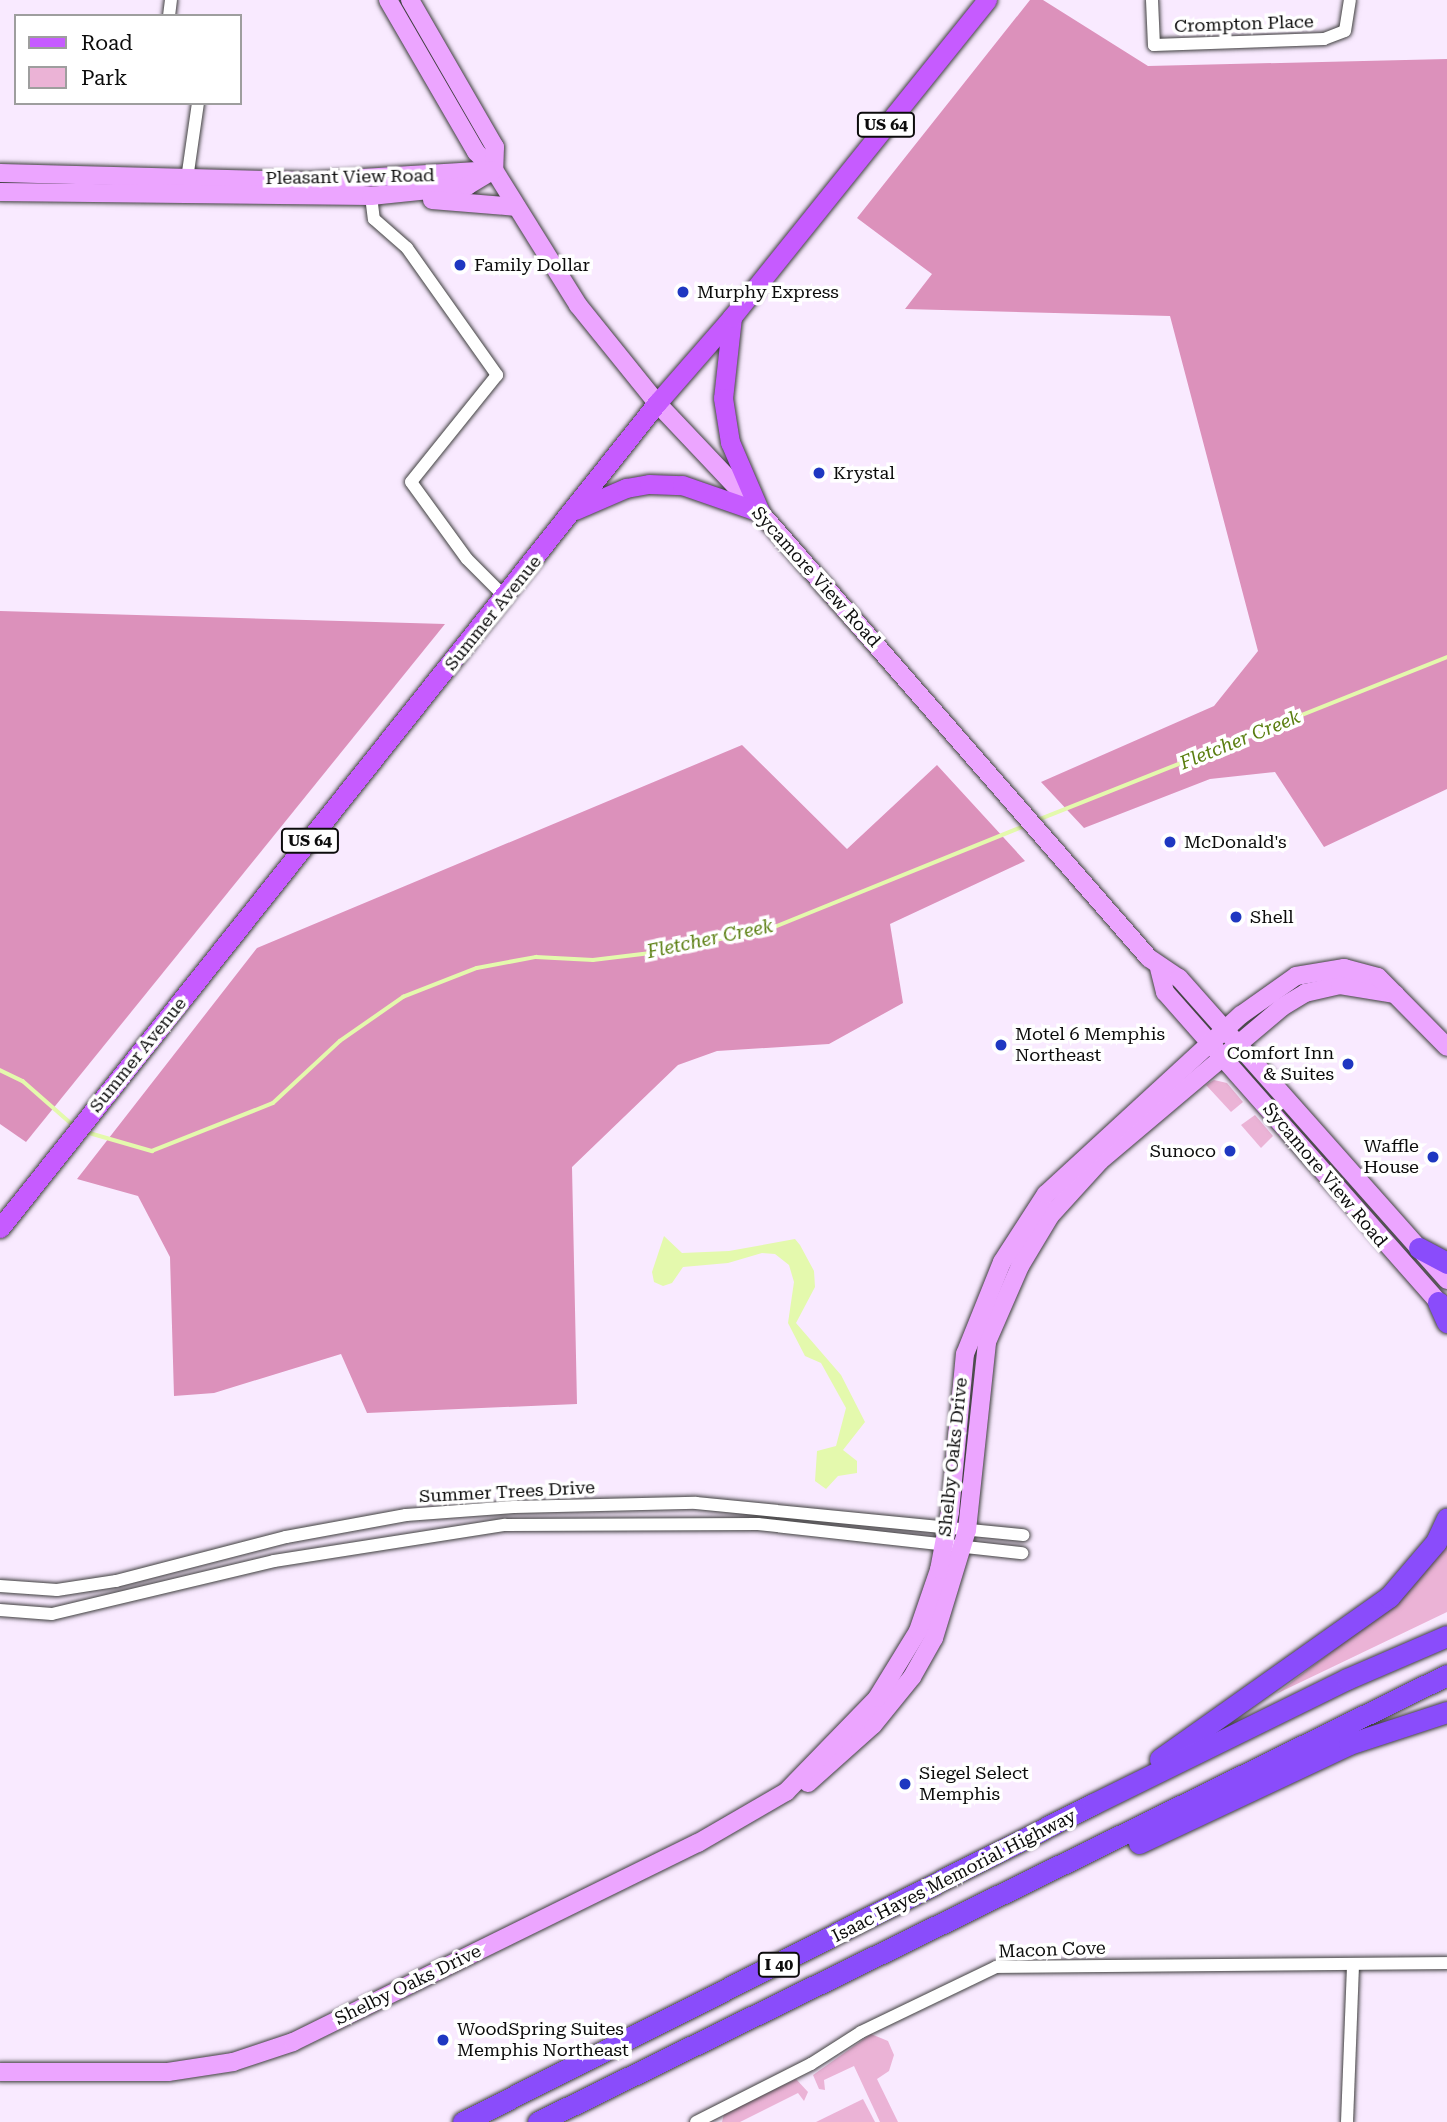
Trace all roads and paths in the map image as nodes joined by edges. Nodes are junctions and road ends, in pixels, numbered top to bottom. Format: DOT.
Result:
graph roads {
  1 [pos="388,0"];
  2 [pos="410,0"];
  3 [pos="987,0"];
  4 [pos="1152,0"];
  5 [pos="1350,0"];
  6 [pos="198,105"];
  7 [pos="494,170"];
  8 [pos="0,173"];
  9 [pos="185,175"];
  10 [pos="0,192"];
  11 [pos="395,194"];
  12 [pos="186,195"];
  13 [pos="371,196"];
  14 [pos="517,207"];
  15 [pos="732,317"];
  16 [pos="657,403"];
  17 [pos="575,510"];
  18 [pos="760,512"];
  19 [pos="505,597"];
  20 [pos="1159,968"];
  21 [pos="1231,1037"];
  22 [pos="1447,1047"];
  23 [pos="1216,1050"];
  24 [pos="0,1228"];
  25 [pos="1419,1248"];
  26 [pos="1447,1263"];
  27 [pos="1447,1280"];
  28 [pos="1442,1307"];
  29 [pos="1447,1322"];
  30 [pos="1447,1518"];
  31 [pos="1023,1535"];
  32 [pos="946,1536"];
  33 [pos="965,1539"];
  34 [pos="1022,1553"];
  35 [pos="183,1562"];
  36 [pos="187,1580"];
  37 [pos="0,1586"];
  38 [pos="0,1610"];
  39 [pos="1447,1636"];
  40 [pos="1447,1675"];
  41 [pos="1447,1712"];
  42 [pos="786,1792"];
  43 [pos="1093,1804"];
  44 [pos="886,1951"];
  45 [pos="1447,1963"];
  46 [pos="1353,1964"];
  47 [pos="0,2072"];
  48 [pos="463,2122"];
  49 [pos="538,2122"];
  50 [pos="696,2122"];
  51 [pos="1347,2122"];
  1 -- 7 [label="main road, Sycamore View Road"];
  2 -- 7 [label="main road, Sycamore View Road"];
  3 -- 15 [label="main road, Summer Avenue / US 64"];
  4 -- 5 [label="street, Crompton Place"];
  6 -- 9 [label="street"];
  7 -- 9 [label="main road, Pleasant View Road"];
  7 -- 11 [label="main road, Pleasant View Road"];
  7 -- 14 [label="main road, Sycamore View Road"];
  8 -- 9 [label="main road, Pleasant View Road"];
  9 -- 12 [label="street"];
  10 -- 12 [label="main road, Pleasant View Road"];
  11 -- 13 [label="main road, Pleasant View Road"];
  11 -- 14 [label="main road"];
  12 -- 13 [label="main road, Pleasant View Road"];
  13 -- 19 [label="street"];
  14 -- 16 [label="main road, Sycamore View Road"];
  15 -- 16 [label="main road, Summer Avenue / US 64"];
  15 -- 18 [label="main road"];
  16 -- 17 [label="main road, Summer Avenue / US 64"];
  16 -- 18 [label="main road, Sycamore View Road"];
  17 -- 18 [label="main road"];
  17 -- 19 [label="main road, Summer Avenue / US 64"];
  18 -- 20 [label="main road, Sycamore View Road"];
  19 -- 24 [label="main road, Summer Avenue / US 64"];
  20 -- 21 [label="main road, Sycamore View Road"];
  20 -- 23 [label="main road, Sycamore View Road"];
  21 -- 22 [label="main road, Shelby Oaks Drive"];
  21 -- 23 [label="main road, Shelby Oaks Drive"];
  21 -- 25 [label="main road, Sycamore View Road"];
  23 -- 28 [label="main road, Sycamore View Road"];
  23 -- 32 [label="main road, Shelby Oaks Drive"];
  23 -- 33 [label="main road, Shelby Oaks Drive"];
  25 -- 26 [label="highway"];
  25 -- 27 [label="main road, Sycamore View Road"];
  28 -- 29 [label="highway"];
  30 -- 43 [label="highway"];
  31 -- 33 [label="street, Summer Trees Drive"];
  32 -- 33 [label="street, Summer Trees Drive"];
  32 -- 33 [label="street, Summer Trees Drive"];
  32 -- 35 [label="street, Summer Trees Drive"];
  32 -- 36 [label="street, Summer Trees Drive"];
  32 -- 42 [label="main road, Shelby Oaks Drive"];
  33 -- 34 [label="street, Summer Trees Drive"];
  33 -- 42 [label="main road, Shelby Oaks Drive"];
  35 -- 36 [label="street"];
  35 -- 37 [label="street, Summer Trees Drive"];
  36 -- 38 [label="street, Summer Trees Drive"];
  39 -- 43 [label="highway, Isaac Hayes Memorial Highway / I 40"];
  40 -- 44 [label="highway, Isaac Hayes Memorial Highway / I 40"];
  41 -- 44 [label="highway"];
  42 -- 47 [label="main road, Shelby Oaks Drive"];
  43 -- 48 [label="highway, Isaac Hayes Memorial Highway / I 40"];
  44 -- 49 [label="highway, Isaac Hayes Memorial Highway / I 40"];
  45 -- 46 [label="street, Macon Cove"];
  46 -- 50 [label="street, Macon Cove"];
  46 -- 51 [label="street"];
}
